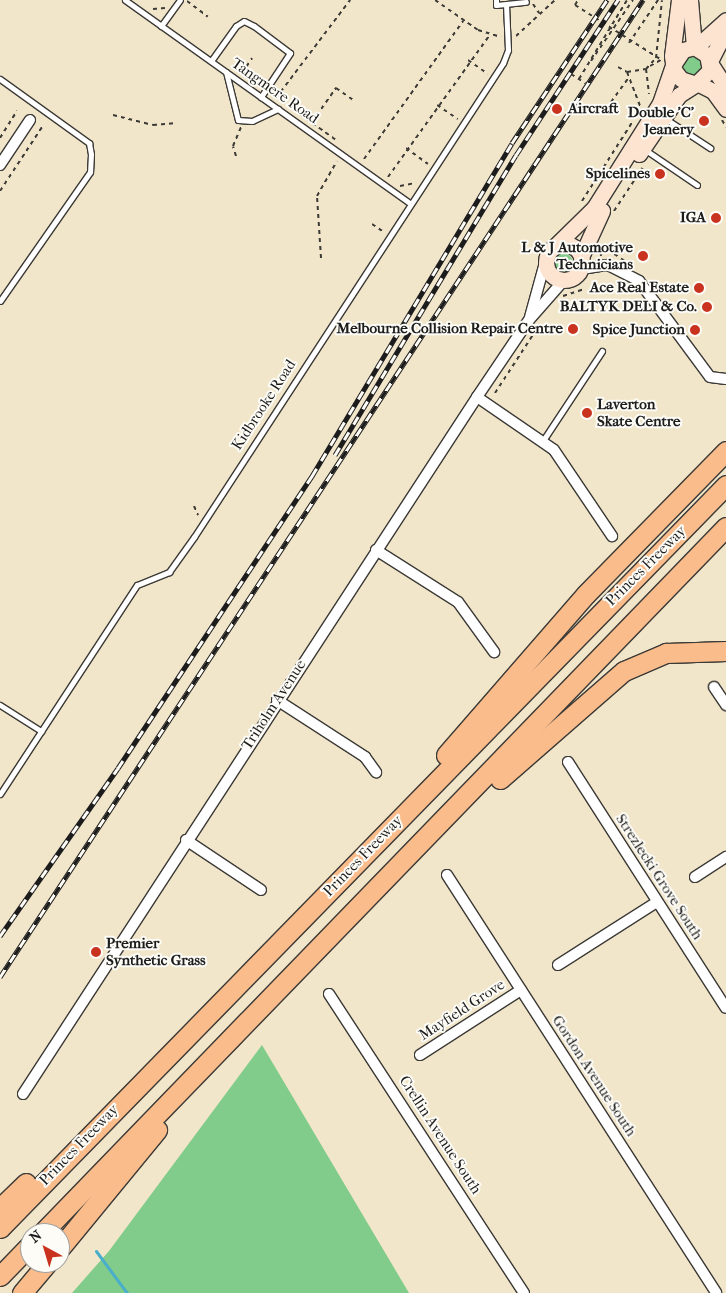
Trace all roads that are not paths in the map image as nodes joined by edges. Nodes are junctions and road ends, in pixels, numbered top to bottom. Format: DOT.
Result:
graph roads {
  1 [pos="125,0"];
  2 [pos="180,0"];
  3 [pos="496,0"];
  4 [pos="679,0"];
  5 [pos="690,0"];
  6 [pos="529,1"];
  7 [pos="506,5"];
  8 [pos="726,20"];
  9 [pos="161,26"];
  10 [pos="726,30"];
  11 [pos="695,47"];
  12 [pos="210,61"];
  13 [pos="710,62"];
  14 [pos="674,66"];
  15 [pos="226,72"];
  16 [pos="0,79"];
  17 [pos="696,83"];
  18 [pos="726,88"];
  19 [pos="261,97"];
  20 [pos="278,109"];
  21 [pos="726,109"];
  22 [pos="664,118"];
  23 [pos="30,120"];
  24 [pos="642,148"];
  25 [pos="710,148"];
  26 [pos="0,164"];
  27 [pos="698,185"];
  28 [pos="410,202"];
  29 [pos="550,254"];
  30 [pos="584,262"];
  31 [pos="564,280"];
  32 [pos="0,301"];
  33 [pos="529,320"];
  34 [pos="602,351"];
  35 [pos="726,379"];
  36 [pos="477,397"];
  37 [pos="542,442"];
  38 [pos="726,450"];
  39 [pos="726,485"];
  40 [pos="726,527"];
  41 [pos="612,536"];
  42 [pos="376,550"];
  43 [pos="726,651"];
  44 [pos="494,652"];
  45 [pos="714,687"];
  46 [pos="277,700"];
  47 [pos="0,705"];
  48 [pos="726,705"];
  49 [pos="41,731"];
  50 [pos="568,762"];
  51 [pos="376,772"];
  52 [pos="0,794"];
  53 [pos="186,840"];
  54 [pos="726,857"];
  55 [pos="447,875"];
  56 [pos="695,877"];
  57 [pos="384,880"];
  58 [pos="260,890"];
  59 [pos="325,896"];
  60 [pos="657,902"];
  61 [pos="558,965"];
  62 [pos="521,990"];
  63 [pos="329,994"];
  64 [pos="726,1008"];
  65 [pos="240,1028"];
  66 [pos="420,1055"];
  67 [pos="23,1094"];
  68 [pos="113,1110"];
  69 [pos="0,1208"];
  70 [pos="52,1223"];
  71 [pos="0,1228"];
  72 [pos="70,1236"];
  73 [pos="20,1255"];
  74 [pos="39,1273"];
  75 [pos="0,1276"];
  76 [pos="22,1293"];
  77 [pos="524,1293"];
  78 [pos="716,1293"];
  1 -- 9 [label="lane, Tangmere Road"];
  2 -- 9 [label="lane"];
  3 -- 7 [label="lane"];
  4 -- 14 [label="street"];
  5 -- 11 [label="street"];
  6 -- 7 [label="lane"];
  7 -- 28 [label="lane, Kidbrooke Road"];
  8 -- 11 [label="street"];
  9 -- 12 [label="lane, Tangmere Road"];
  10 -- 13 [label="street"];
  11 -- 13 [label="street"];
  11 -- 14 [label="street"];
  12 -- 15 [label="lane, Tangmere Road"];
  12 -- 19 [label="lane"];
  13 -- 17 [label="street"];
  13 -- 18 [label="street"];
  14 -- 17 [label="street"];
  14 -- 29 [label="street"];
  15 -- 19 [label="lane, Tangmere Road"];
  15 -- 20 [label="lane"];
  16 -- 32 [label="lane"];
  17 -- 21 [label="street"];
  17 -- 22 [label="street"];
  19 -- 20 [label="lane, Tangmere Road"];
  20 -- 28 [label="lane, Tangmere Road"];
  22 -- 24 [label="street"];
  22 -- 25 [label="lane"];
  23 -- 26 [label="street"];
  24 -- 27 [label="lane"];
  24 -- 30 [label="street"];
  28 -- 49 [label="lane, Kidbrooke Road"];
  29 -- 30 [label="street"];
  29 -- 31 [label="street"];
  29 -- 33 [label="street, Triholm Avenue"];
  30 -- 31 [label="street"];
  30 -- 35 [label="street"];
  31 -- 33 [label="street, Triholm Avenue"];
  33 -- 36 [label="street, Triholm Avenue"];
  34 -- 37 [label="lane"];
  36 -- 37 [label="street"];
  36 -- 42 [label="street, Triholm Avenue"];
  37 -- 41 [label="street"];
  38 -- 59 [label="highway"];
  39 -- 59 [label="highway, Princes Freeway"];
  40 -- 57 [label="highway, Princes Freeway"];
  42 -- 44 [label="street"];
  42 -- 46 [label="street, Triholm Avenue"];
  43 -- 57 [label="highway"];
  45 -- 48 [label="street"];
  46 -- 51 [label="street"];
  46 -- 53 [label="street, Triholm Avenue"];
  47 -- 49 [label="lane"];
  49 -- 52 [label="lane, Kidbrooke Road"];
  50 -- 60 [label="street, Strezlecki Grove South"];
  53 -- 58 [label="street"];
  53 -- 67 [label="street, Triholm Avenue"];
  54 -- 56 [label="street"];
  55 -- 62 [label="street, Gordon Avenue South"];
  57 -- 65 [label="highway, Princes Freeway"];
  59 -- 68 [label="highway, Princes Freeway"];
  60 -- 61 [label="street"];
  60 -- 64 [label="street, Strezlecki Grove South"];
  62 -- 66 [label="street, Mayfield Grove"];
  62 -- 78 [label="street, Gordon Avenue South"];
  63 -- 77 [label="street, Crellin Avenue South"];
  65 -- 70 [label="highway, Princes Freeway"];
  65 -- 72 [label="highway"];
  68 -- 69 [label="highway"];
  68 -- 71 [label="highway, Princes Freeway"];
  73 -- 75 [label="highway"];
  74 -- 76 [label="highway"];
}
